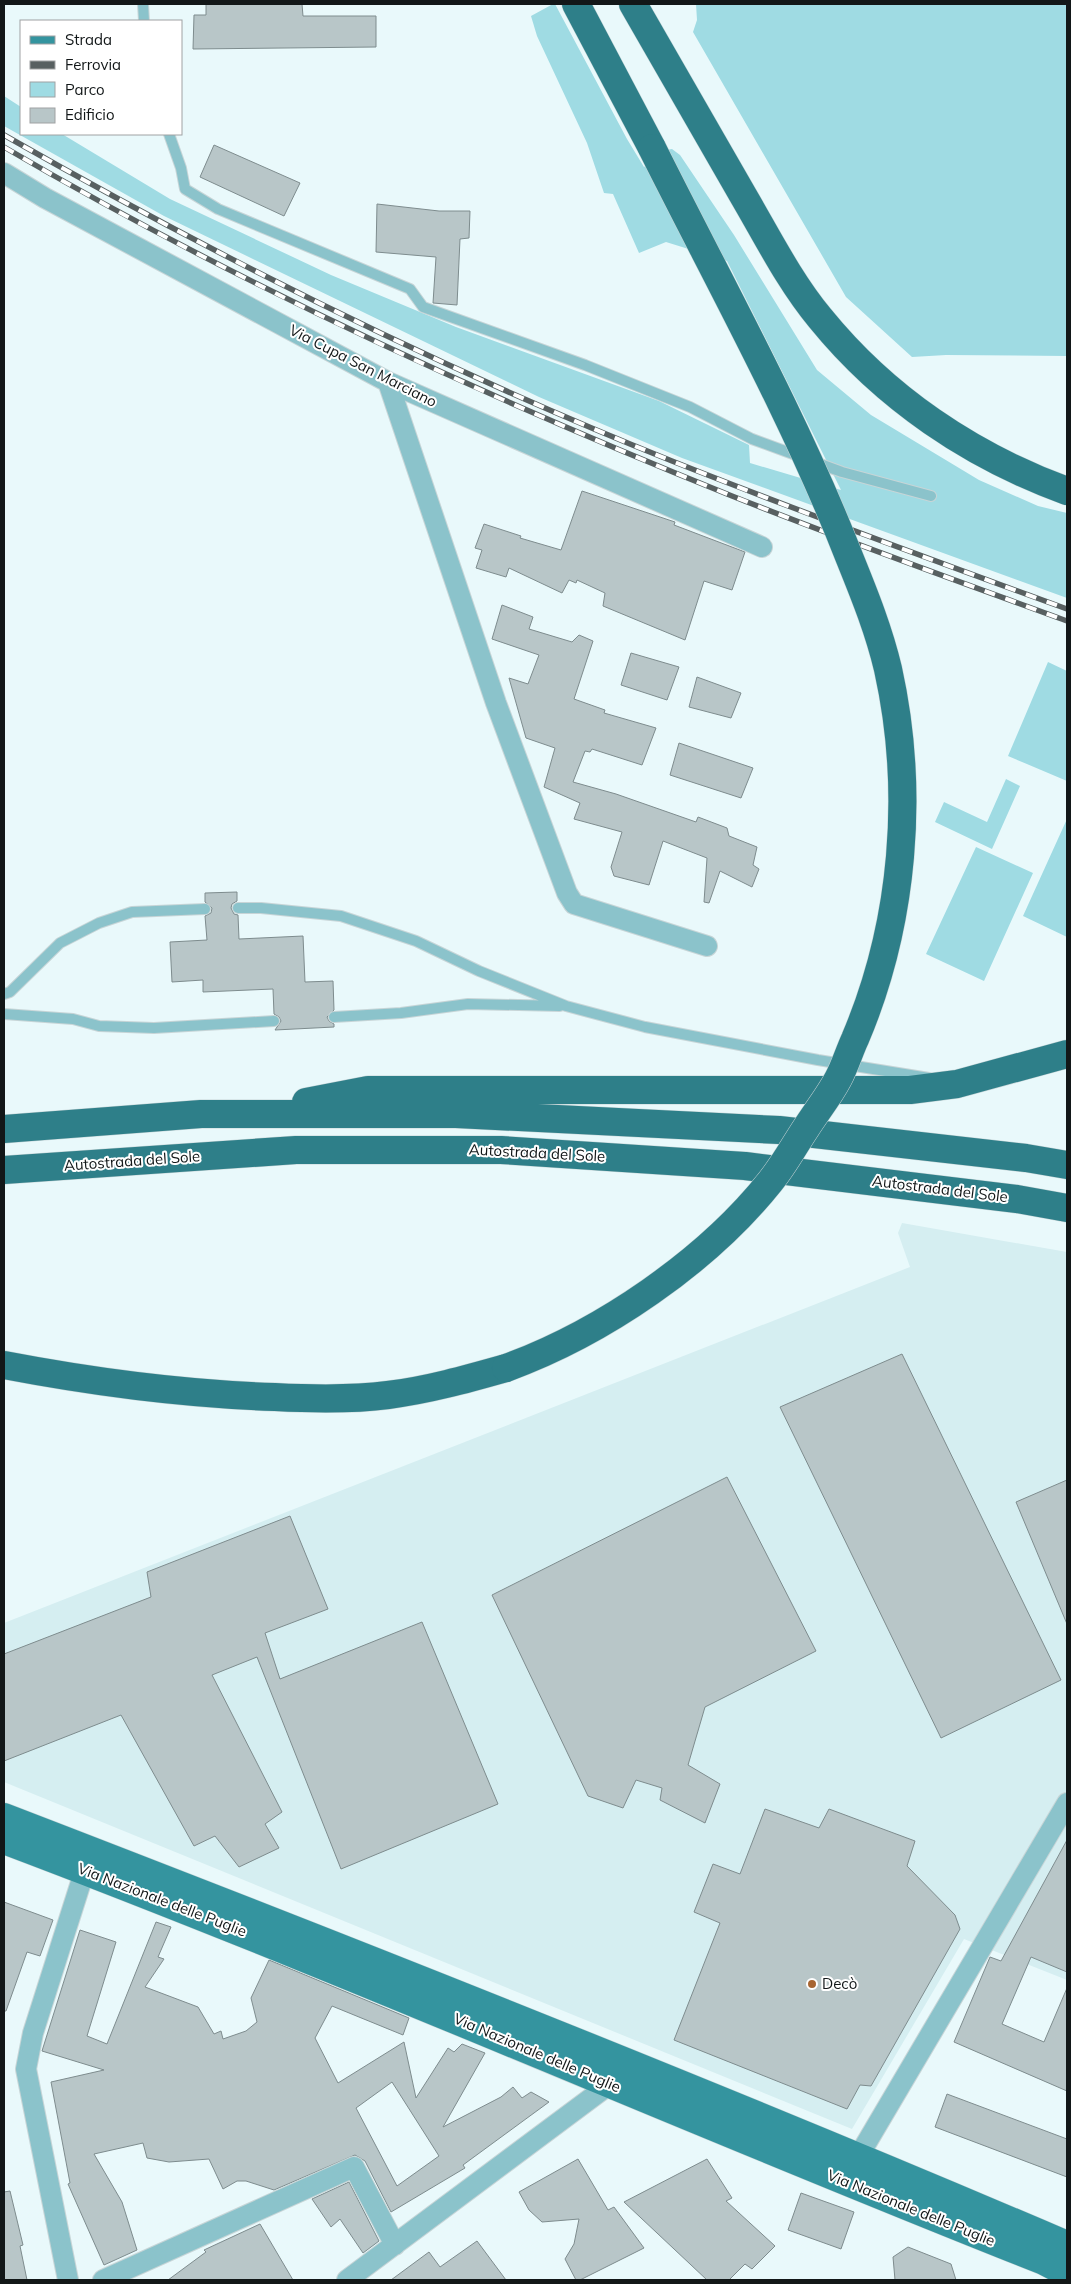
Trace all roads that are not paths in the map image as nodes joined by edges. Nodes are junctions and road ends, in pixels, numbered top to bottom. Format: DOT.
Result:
graph roads {
  1 [pos="144,4"];
  2 [pos="576,4"];
  3 [pos="633,4"];
  4 [pos="144,20"];
  5 [pos="169,135"];
  6 [pos="4,173"];
  7 [pos="388,382"];
  8 [pos="1067,492"];
  9 [pos="931,496"];
  10 [pos="762,547"];
  11 [pos="238,908"];
  12 [pos="205,909"];
  13 [pos="707,946"];
  14 [pos="4,994"];
  15 [pos="566,1006"];
  16 [pos="4,1014"];
  17 [pos="334,1017"];
  18 [pos="274,1021"];
  19 [pos="1067,1054"];
  20 [pos="957,1084"];
  21 [pos="245,1114"];
  22 [pos="4,1129"];
  23 [pos="1026,1158"];
  24 [pos="1067,1159"];
  25 [pos="1067,1165"];
  26 [pos="4,1170"];
  27 [pos="1067,1208"];
  28 [pos="4,1365"];
  29 [pos="1067,1803"];
  30 [pos="4,1817"];
  31 [pos="4,1840"];
  32 [pos="88,1860"];
  33 [pos="615,2072"];
  34 [pos="857,2155"];
  35 [pos="844,2182"];
  36 [pos="395,2245"];
  37 [pos="1067,2246"];
  38 [pos="1067,2273"];
  39 [pos="68,2280"];
  40 [pos="103,2280"];
  41 [pos="346,2280"];
  1 -- 4 [label="lane"];
  2 -- 28 [label="highway, bridge"];
  3 -- 8 [label="highway"];
  5 -- 9 [label="lane"];
  6 -- 7 [label="street, Via Cupa San Marciano"];
  7 -- 10 [label="street, Via Cupa San Marciano"];
  7 -- 13 [label="street"];
  11 -- 15 [label="lane"];
  12 -- 14 [label="lane"];
  15 -- 17 [label="lane"];
  15 -- 20 [label="lane"];
  16 -- 18 [label="lane"];
  19 -- 20 [label="highway"];
  20 -- 21 [label="highway"];
  21 -- 22 [label="highway"];
  21 -- 23 [label="highway"];
  23 -- 24 [label="lane"];
  23 -- 25 [label="highway"];
  26 -- 27 [label="highway, Autostrada del Sole"];
  29 -- 34 [label="street"];
  30 -- 32 [label="main road, Via Nazionale delle Puglie"];
  31 -- 32 [label="main road, Via Nazionale delle Puglie"];
  32 -- 33 [label="main road, Via Nazionale delle Puglie"];
  32 -- 39 [label="street"];
  33 -- 34 [label="main road, Via Nazionale delle Puglie"];
  33 -- 35 [label="main road, Via Nazionale delle Puglie"];
  33 -- 36 [label="street"];
  34 -- 35 [label="street"];
  34 -- 37 [label="main road, Via Nazionale delle Puglie"];
  35 -- 38 [label="main road, Via Nazionale delle Puglie"];
  36 -- 40 [label="street"];
  36 -- 41 [label="street"];
}
